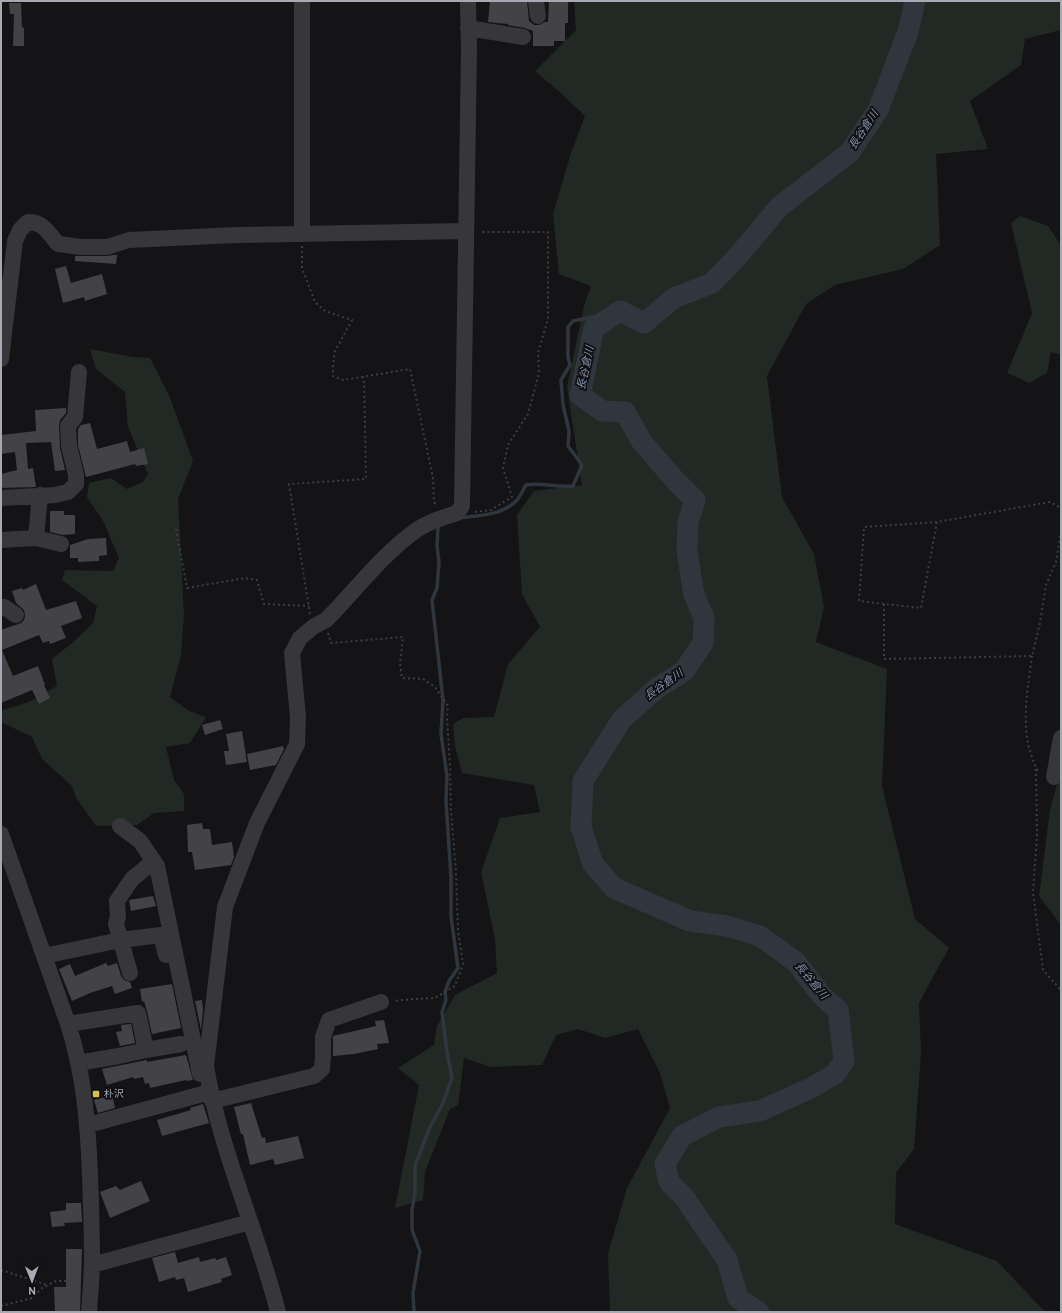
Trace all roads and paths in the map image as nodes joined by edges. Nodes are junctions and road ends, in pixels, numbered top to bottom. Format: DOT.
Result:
graph roads {
  1 [pos="302,1"];
  2 [pos="468,1"];
  3 [pos="468,28"];
  4 [pos="523,38"];
  5 [pos="466,231"];
  6 [pos="302,233"];
  7 [pos="1,359"];
  8 [pos="79,372"];
  9 [pos="364,377"];
  10 [pos="40,495"];
  11 [pos="1,498"];
  12 [pos="1061,508"];
  13 [pos="457,513"];
  14 [pos="440,518"];
  15 [pos="937,522"];
  16 [pos="176,529"];
  17 [pos="1061,532"];
  18 [pos="36,538"];
  19 [pos="1,540"];
  20 [pos="61,544"];
  21 [pos="884,604"];
  22 [pos="309,606"];
  23 [pos="1,607"];
  24 [pos="16,614"];
  25 [pos="319,624"];
  26 [pos="1032,656"];
  27 [pos="1061,738"];
  28 [pos="1036,769"];
  29 [pos="1054,777"];
  30 [pos="120,826"];
  31 [pos="1,834"];
  32 [pos="154,861"];
  33 [pos="120,940"];
  34 [pos="44,956"];
  35 [pos="167,962"];
  36 [pos="130,973"];
  37 [pos="1061,990"];
  38 [pos="381,1002"];
  39 [pos="68,1024"];
  40 [pos="181,1044"];
  41 [pos="146,1050"];
  42 [pos="78,1063"];
  43 [pos="209,1095"];
  44 [pos="88,1125"];
  45 [pos="250,1222"];
  46 [pos="92,1265"];
  47 [pos="1,1270"];
  48 [pos="91,1281"];
  49 [pos="48,1285"];
  50 [pos="1,1306"];
  51 [pos="89,1312"];
  52 [pos="278,1312"];
  1 -- 6 [label="street"];
  2 -- 3 [label="street"];
  3 -- 4 [label="street"];
  3 -- 5 [label="street"];
  5 -- 6 [label="street"];
  5 -- 13 [label="street"];
  5 -- 13 [label="path"];
  6 -- 7 [label="street"];
  6 -- 9 [label="path"];
  8 -- 10 [label="street"];
  9 -- 14 [label="path"];
  9 -- 22 [label="path"];
  10 -- 11 [label="street"];
  10 -- 18 [label="street"];
  12 -- 15 [label="path"];
  13 -- 14 [label="street"];
  14 -- 25 [label="street"];
  15 -- 21 [label="path"];
  15 -- 21 [label="path"];
  16 -- 22 [label="path"];
  17 -- 26 [label="path"];
  18 -- 19 [label="street"];
  18 -- 20 [label="street"];
  21 -- 26 [label="path"];
  22 -- 25 [label="path"];
  23 -- 24 [label="street"];
  25 -- 38 [label="path"];
  25 -- 43 [label="street"];
  26 -- 28 [label="path"];
  27 -- 29 [label="street"];
  28 -- 29 [label="path"];
  28 -- 37 [label="path"];
  30 -- 32 [label="street"];
  31 -- 34 [label="street"];
  32 -- 33 [label="street"];
  32 -- 43 [label="street"];
  33 -- 34 [label="street"];
  33 -- 35 [label="street"];
  33 -- 36 [label="street"];
  34 -- 39 [label="street"];
  38 -- 43 [label="street"];
  39 -- 41 [label="street"];
  39 -- 42 [label="street"];
  40 -- 41 [label="street"];
  41 -- 42 [label="street"];
  42 -- 44 [label="street"];
  43 -- 44 [label="street"];
  43 -- 45 [label="street"];
  44 -- 46 [label="street"];
  45 -- 46 [label="street"];
  45 -- 52 [label="street"];
  46 -- 48 [label="street"];
  47 -- 49 [label="path"];
  48 -- 49 [label="path"];
  48 -- 51 [label="street"];
  49 -- 50 [label="path"];
}
